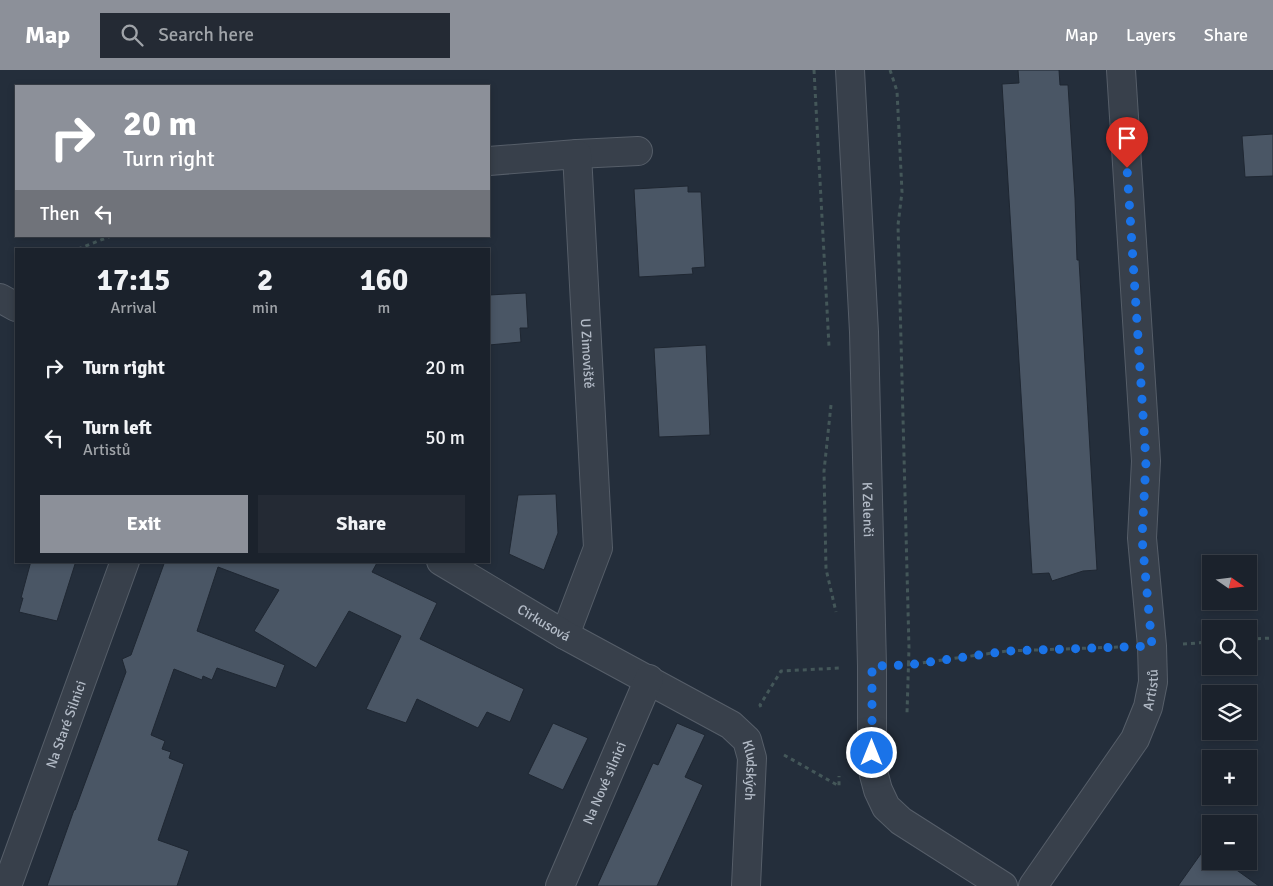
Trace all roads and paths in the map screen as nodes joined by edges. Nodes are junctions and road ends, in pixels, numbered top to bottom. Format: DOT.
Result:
graph roads {
  1 [pos="814,70"];
  2 [pos="850,70"];
  3 [pos="890,70"];
  4 [pos="1121,70"];
  5 [pos="638,151"];
  6 [pos="577,154"];
  7 [pos="490,161"];
  8 [pos="109,237"];
  9 [pos="81,248"];
  10 [pos="0,298"];
  11 [pos="15,306"];
  12 [pos="829,346"];
  13 [pos="831,405"];
  14 [pos="124,563"];
  15 [pos="444,563"];
  16 [pos="838,621"];
  17 [pos="565,635"];
  18 [pos="1273,638"];
  19 [pos="1257,639"];
  20 [pos="1202,643"];
  21 [pos="1152,646"];
  22 [pos="908,665"];
  23 [pos="872,666"];
  24 [pos="649,679"];
  25 [pos="765,711"];
  26 [pos="907,720"];
  27 [pos="752,758"];
  28 [pos="839,766"];
  29 [pos="7,886"];
  30 [pos="560,886"];
  31 [pos="746,886"];
  32 [pos="1003,886"];
  33 [pos="1033,886"];
  1 -- 12 [label="path"];
  2 -- 23 [label="street, K Zelenči"];
  3 -- 22 [label="path"];
  4 -- 21 [label="street, Artistů"];
  5 -- 6 [label="street"];
  6 -- 7 [label="street"];
  6 -- 17 [label="street, U Zimoviště"];
  8 -- 9 [label="path"];
  10 -- 11 [label="street"];
  13 -- 16 [label="path"];
  14 -- 29 [label="street, Na Staré Silnici"];
  15 -- 17 [label="street, Cirkusová"];
  17 -- 24 [label="street, Cirkusová"];
  18 -- 19 [label="path"];
  20 -- 21 [label="path"];
  21 -- 22 [label="path"];
  21 -- 33 [label="street, Artistů"];
  22 -- 23 [label="path"];
  22 -- 26 [label="path"];
  23 -- 25 [label="path"];
  23 -- 32 [label="street, K Zelenči"];
  24 -- 27 [label="street, Kludských"];
  24 -- 30 [label="street, Na Nové silnici"];
  27 -- 28 [label="path"];
  27 -- 31 [label="street, Kludských"];
}
